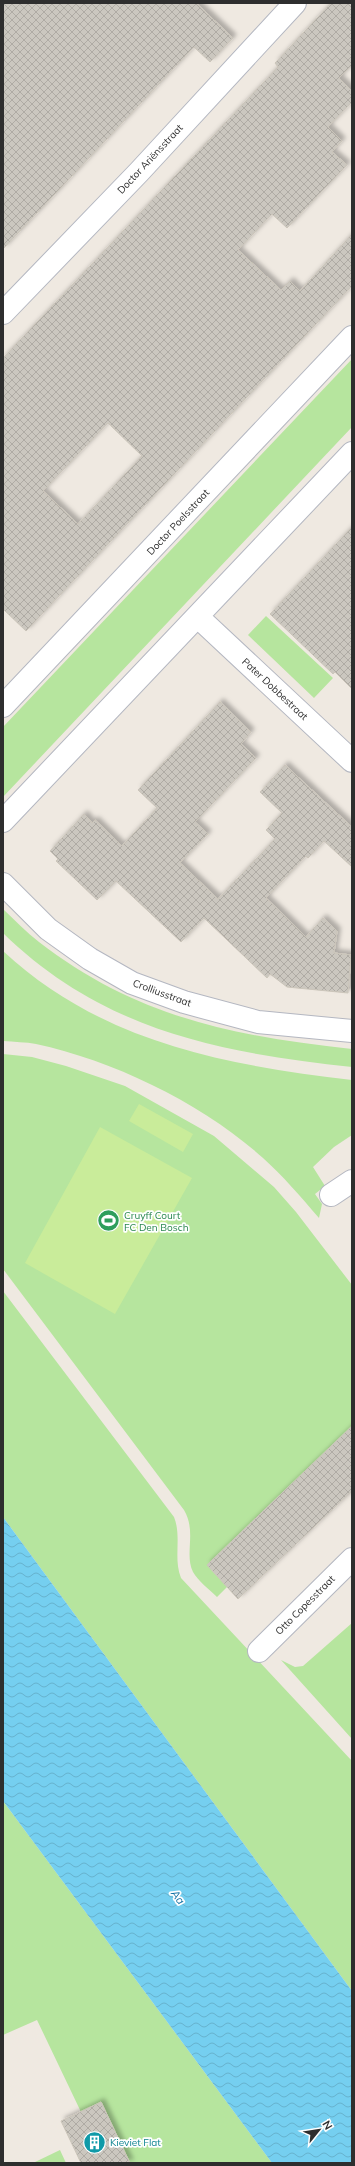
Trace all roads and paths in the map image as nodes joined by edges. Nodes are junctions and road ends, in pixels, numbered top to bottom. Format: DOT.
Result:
graph roads {
  1 [pos="295,3"];
  2 [pos="3,313"];
  3 [pos="352,337"];
  4 [pos="352,454"];
  5 [pos="198,617"];
  6 [pos="3,706"];
  7 [pos="352,761"];
  8 [pos="3,821"];
  9 [pos="3,884"];
  10 [pos="352,1031"];
  11 [pos="352,1181"];
  12 [pos="331,1195"];
  13 [pos="352,1559"];
  14 [pos="259,1651"];
  1 -- 2 [label="street, Doctor Ariënsstraat"];
  3 -- 6 [label="street, Doctor Poelsstraat"];
  4 -- 5 [label="street"];
  5 -- 7 [label="street, Pater Dobbestraat"];
  5 -- 8 [label="street"];
  9 -- 10 [label="street, Crolliusstraat"];
  11 -- 12 [label="street"];
  13 -- 14 [label="street, Otto Copesstraat"];
}
